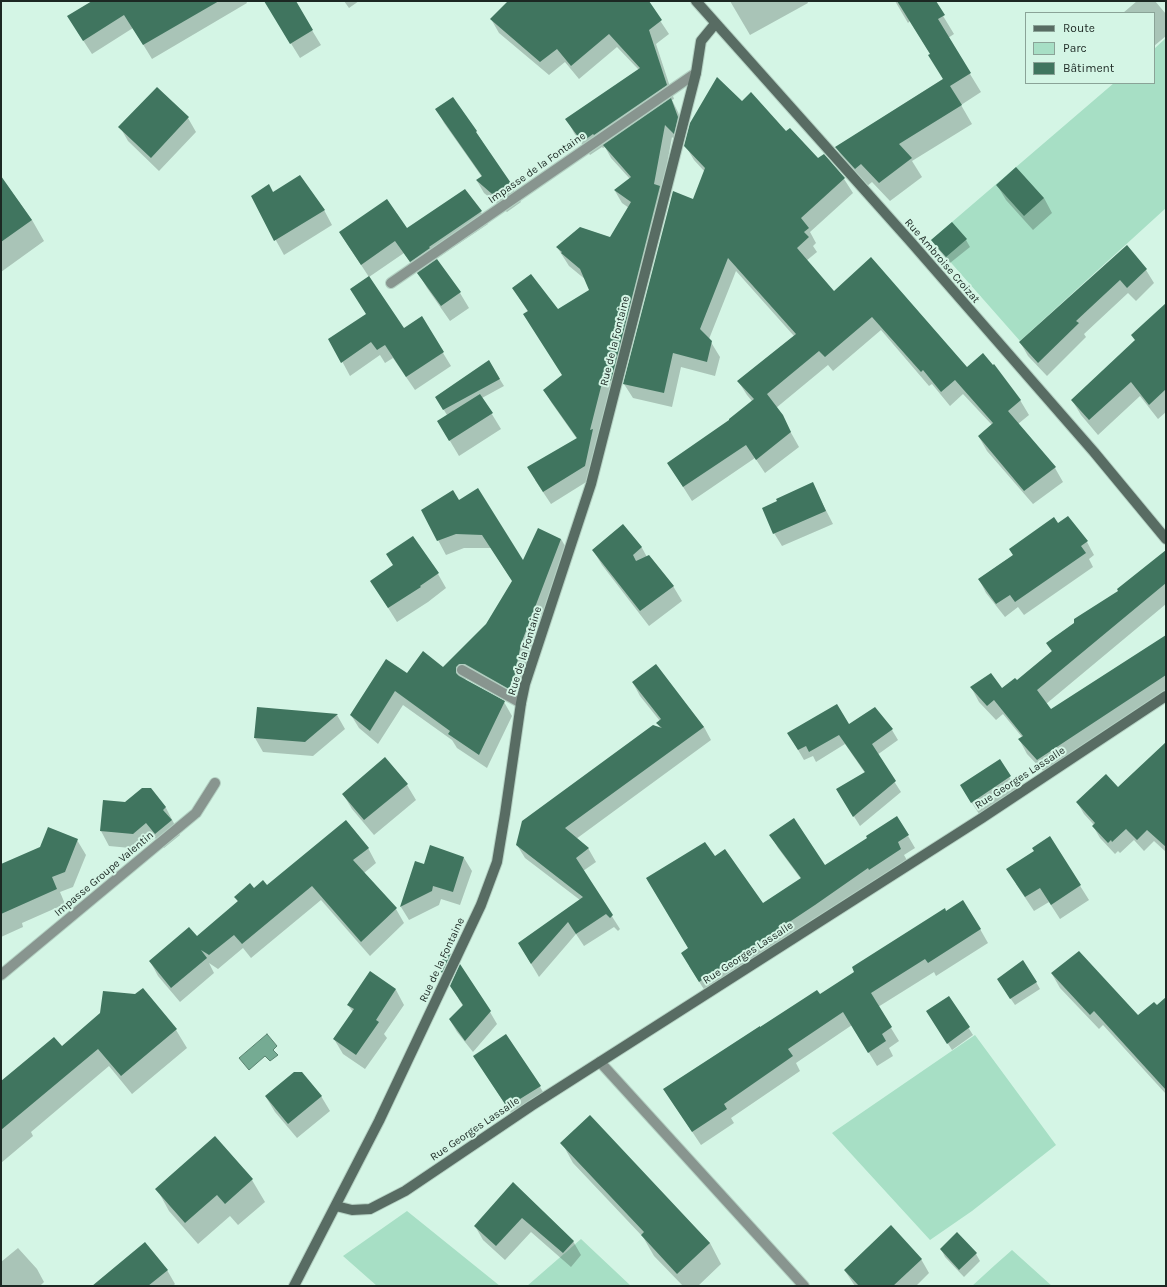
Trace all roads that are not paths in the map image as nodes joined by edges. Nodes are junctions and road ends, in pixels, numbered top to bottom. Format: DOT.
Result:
graph roads {
  1 [pos="696,1"];
  2 [pos="716,24"];
  3 [pos="696,73"];
  4 [pos="391,283"];
  5 [pos="1166,539"];
  6 [pos="462,670"];
  7 [pos="1166,696"];
  8 [pos="521,704"];
  9 [pos="215,783"];
  10 [pos="1,976"];
  11 [pos="600,1062"];
  12 [pos="336,1206"];
  13 [pos="294,1286"];
  14 [pos="804,1286"];
  1 -- 2 [label="street, Rue Ambroise Croizat"];
  2 -- 3 [label="street, Rue de la Fontaine"];
  2 -- 5 [label="street, Rue Ambroise Croizat"];
  3 -- 4 [label="street, Impasse de la Fontaine"];
  3 -- 8 [label="street, Rue de la Fontaine"];
  6 -- 8 [label="street"];
  7 -- 11 [label="street, Rue Georges Lassalle"];
  8 -- 12 [label="street, Rue de la Fontaine"];
  9 -- 10 [label="street, Impasse Groupe Valentin"];
  11 -- 12 [label="street, Rue Georges Lassalle"];
  11 -- 14 [label="street"];
  12 -- 13 [label="street, Rue de la Fontaine"];
}
